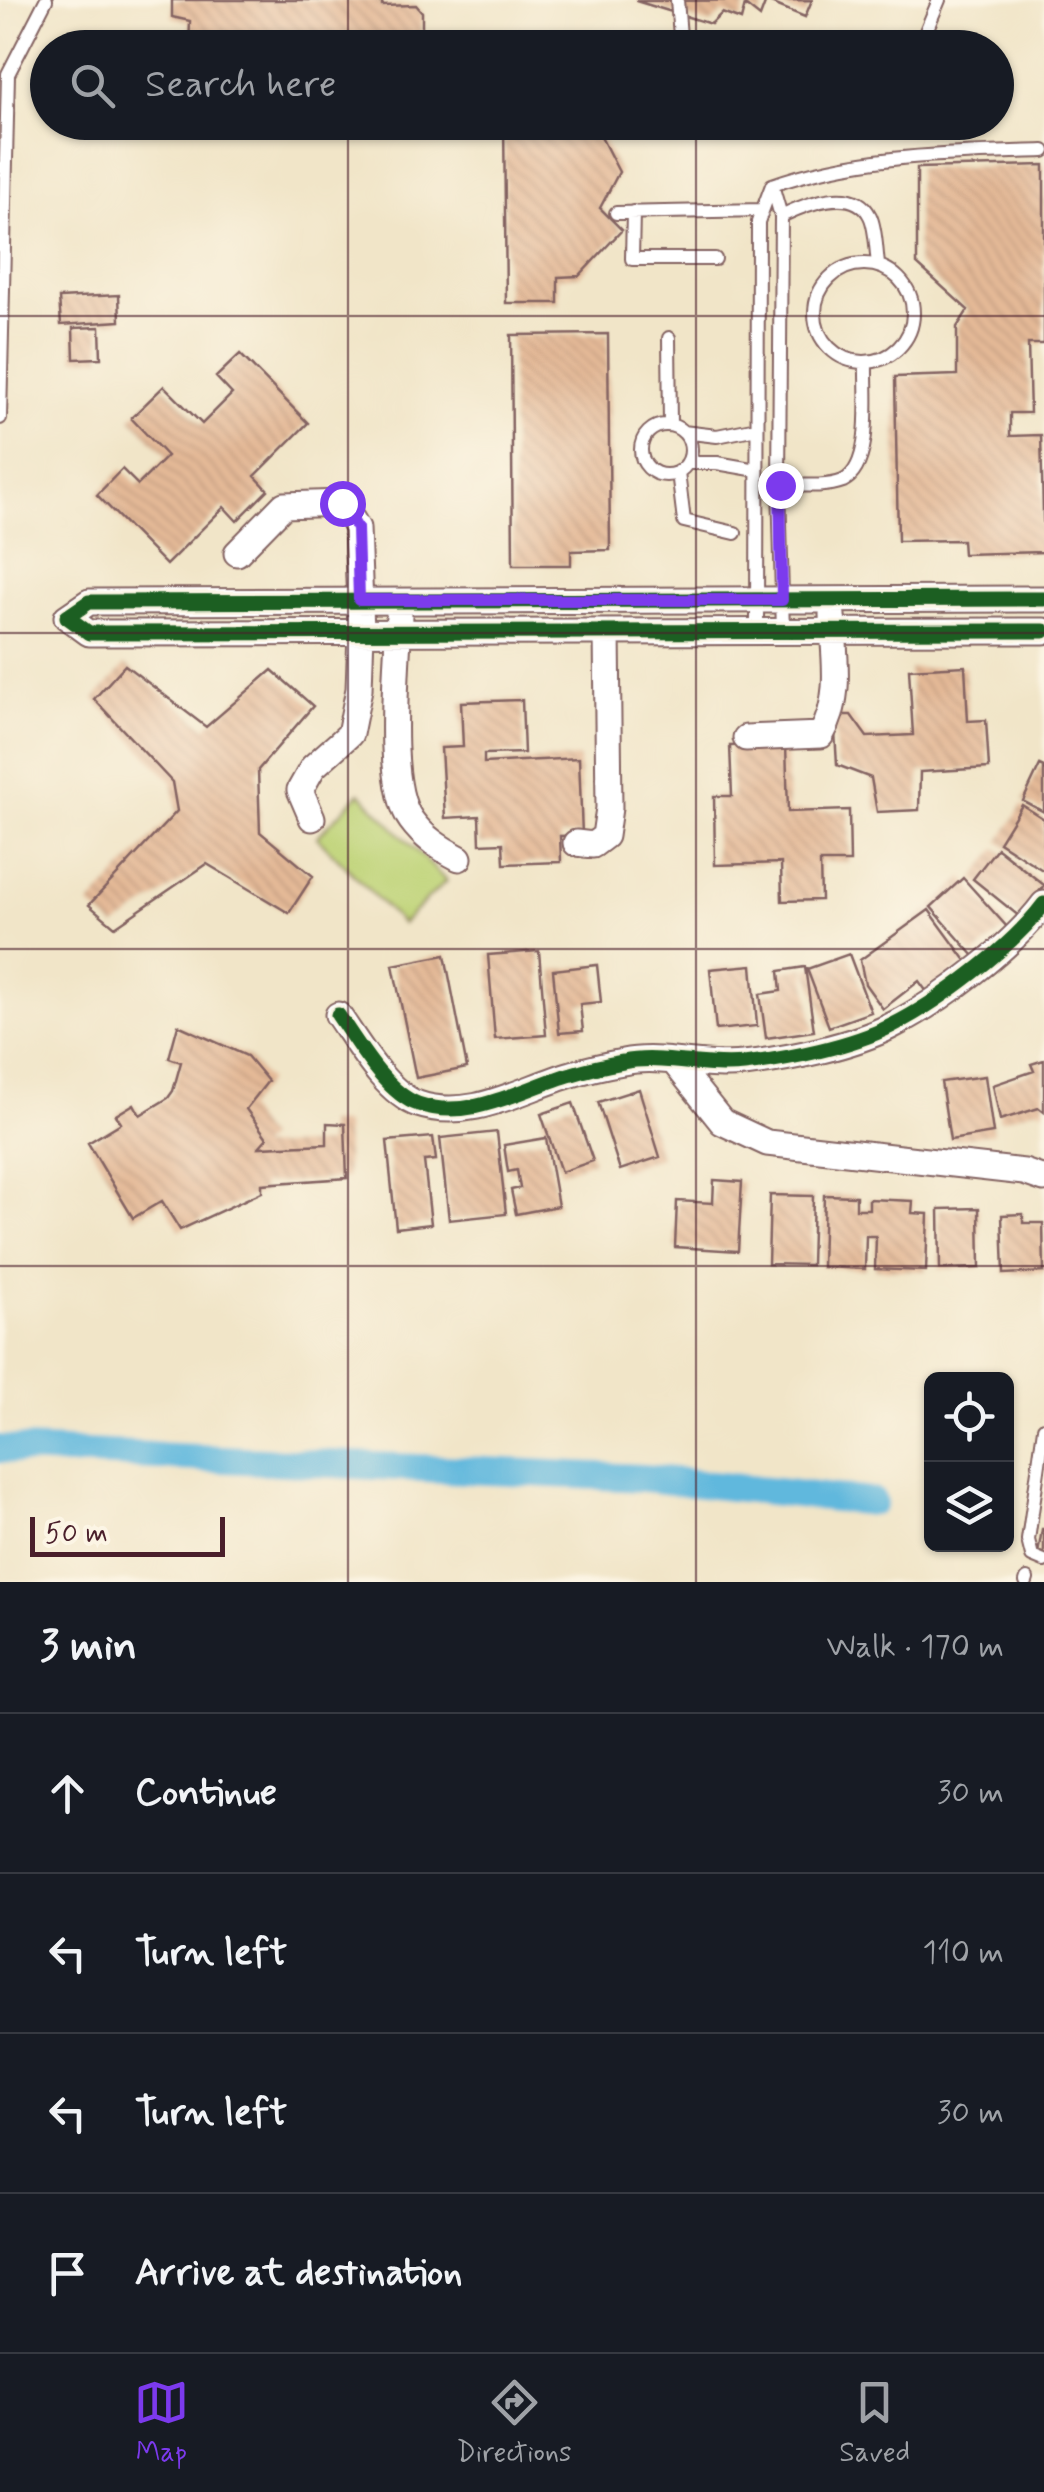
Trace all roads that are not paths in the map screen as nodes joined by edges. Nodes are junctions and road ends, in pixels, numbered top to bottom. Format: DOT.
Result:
graph roads {
  1 [pos="46,0"];
  2 [pos="678,0"];
  3 [pos="939,0"];
  4 [pos="31,30"];
  5 [pos="680,30"];
  6 [pos="926,30"];
  7 [pos="30,31"];
  8 [pos="1044,151"];
  9 [pos="772,185"];
  10 [pos="762,210"];
  11 [pos="616,212"];
  12 [pos="633,212"];
  13 [pos="781,216"];
  14 [pos="715,260"];
  15 [pos="878,264"];
  16 [pos="757,324"];
  17 [pos="780,324"];
  18 [pos="668,338"];
  19 [pos="866,362"];
  20 [pos="0,418"];
  21 [pos="676,429"];
  22 [pos="757,433"];
  23 [pos="780,439"];
  24 [pos="683,468"];
  25 [pos="757,470"];
  26 [pos="780,485"];
  27 [pos="735,533"];
  28 [pos="237,553"];
  29 [pos="1044,599"];
  30 [pos="359,600"];
  31 [pos="399,600"];
  32 [pos="769,600"];
  33 [pos="832,600"];
  34 [pos="1044,630"];
  35 [pos="361,632"];
  36 [pos="398,632"];
  37 [pos="607,632"];
  38 [pos="757,632"];
  39 [pos="783,632"];
  40 [pos="833,632"];
  41 [pos="746,738"];
  42 [pos="312,818"];
  43 [pos="576,843"];
  44 [pos="459,858"];
  45 [pos="1044,904"];
  46 [pos="338,1016"];
  47 [pos="674,1062"];
  48 [pos="1037,1170"];
  49 [pos="1044,1428"];
  50 [pos="1044,1561"];
  1 -- 4 [label="lane"];
  2 -- 5 [label="lane"];
  3 -- 6 [label="lane"];
  7 -- 20 [label="lane"];
  8 -- 9 [label="lane"];
  9 -- 10 [label="lane"];
  9 -- 13 [label="lane"];
  10 -- 12 [label="lane"];
  10 -- 16 [label="lane"];
  11 -- 12 [label="lane"];
  12 -- 14 [label="lane"];
  13 -- 15 [label="lane"];
  13 -- 17 [label="lane"];
  15 -- 19 [label="lane"];
  15 -- 19 [label="lane"];
  16 -- 17 [label="lane"];
  16 -- 22 [label="lane"];
  17 -- 23 [label="lane"];
  18 -- 21 [label="lane"];
  19 -- 26 [label="lane"];
  21 -- 22 [label="lane"];
  21 -- 24 [label="lane"];
  21 -- 24 [label="lane"];
  22 -- 23 [label="lane"];
  22 -- 25 [label="lane"];
  23 -- 26 [label="lane"];
  24 -- 25 [label="lane"];
  24 -- 27 [label="lane"];
  25 -- 32 [label="lane"];
  26 -- 32 [label="lane"];
  28 -- 30 [label="street"];
  29 -- 33 [label="street"];
  30 -- 31 [label="street"];
  30 -- 35 [label="street"];
  30 -- 35 [label="street"];
  31 -- 32 [label="street"];
  31 -- 36 [label="street"];
  32 -- 33 [label="street"];
  32 -- 38 [label="lane"];
  32 -- 39 [label="lane"];
  33 -- 40 [label="street"];
  34 -- 40 [label="street"];
  35 -- 36 [label="street"];
  35 -- 42 [label="street"];
  36 -- 37 [label="street"];
  36 -- 44 [label="street"];
  37 -- 38 [label="street"];
  37 -- 43 [label="street"];
  38 -- 39 [label="street"];
  39 -- 40 [label="street"];
  40 -- 41 [label="street"];
  45 -- 47 [label="street"];
  46 -- 47 [label="street"];
  47 -- 48 [label="street"];
  49 -- 50 [label="lane"];
}
